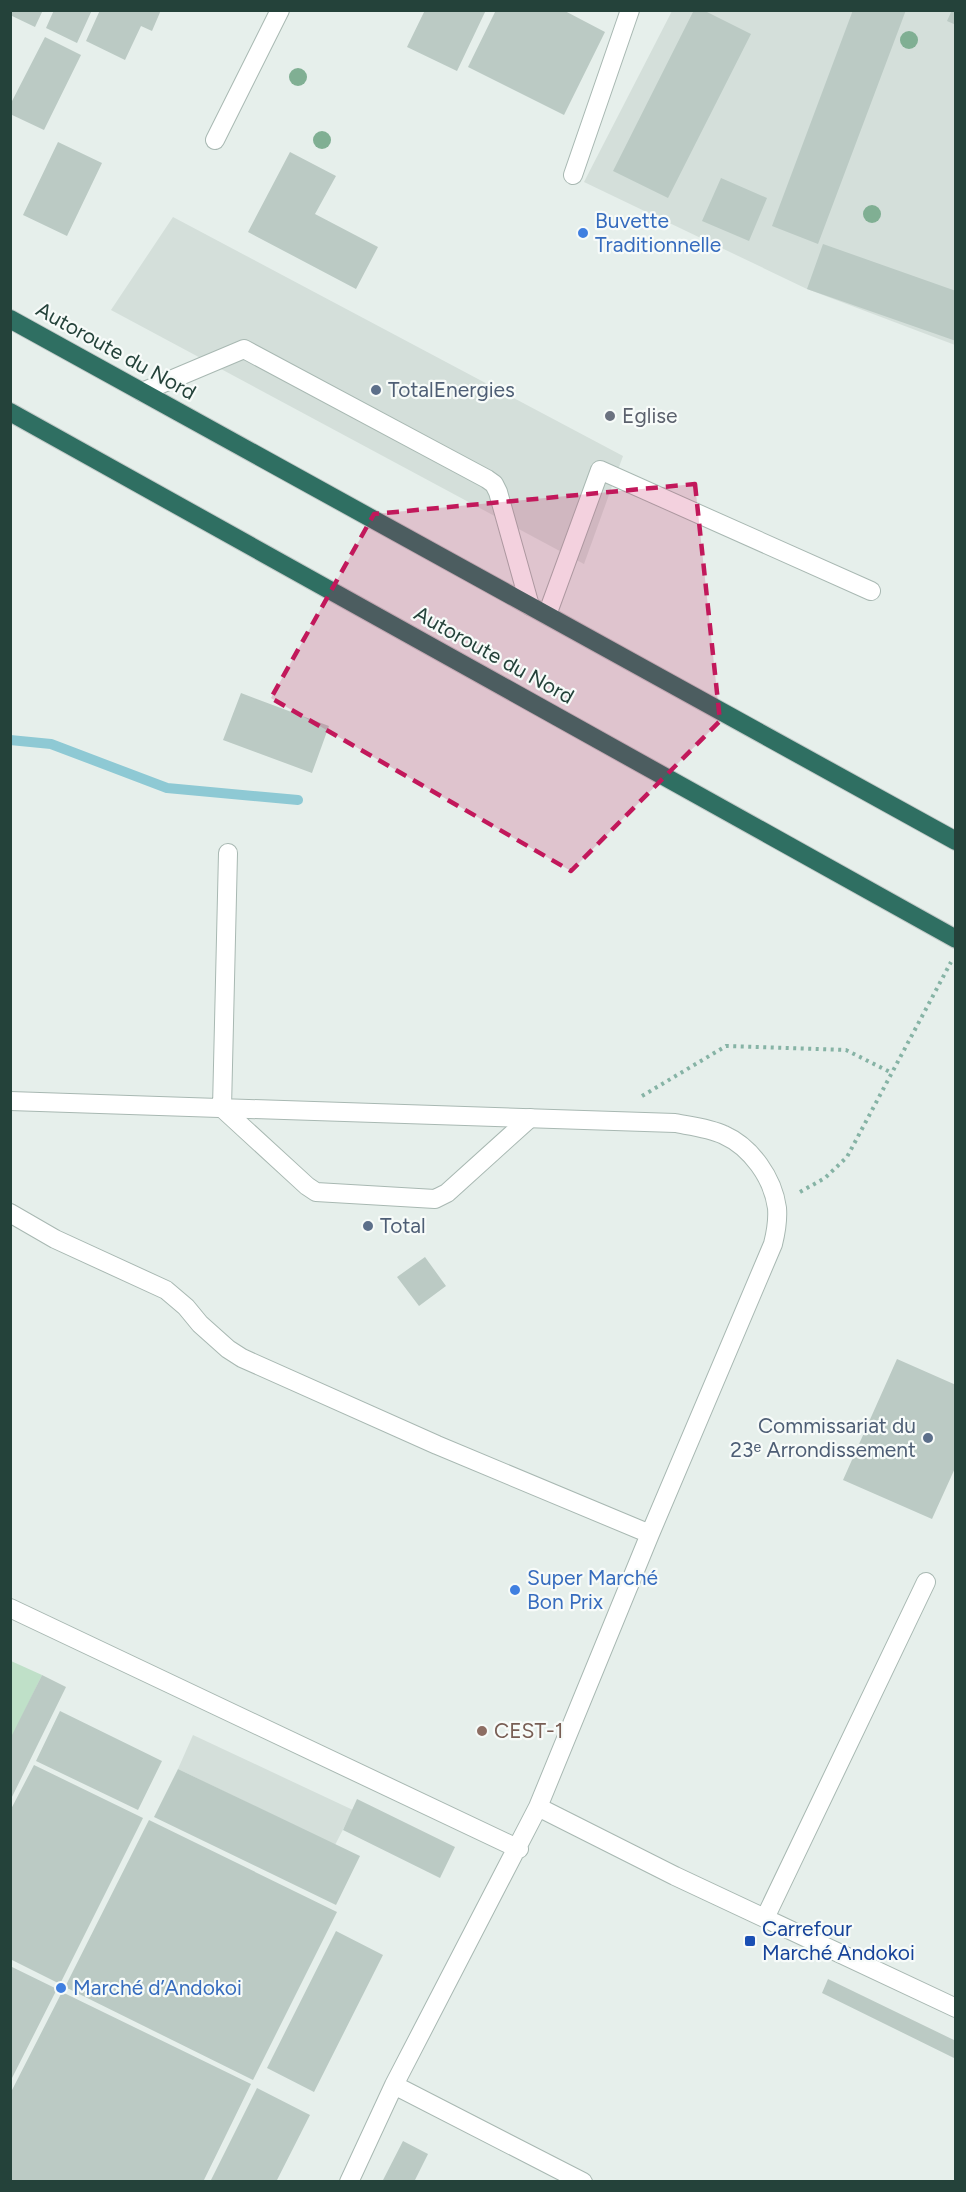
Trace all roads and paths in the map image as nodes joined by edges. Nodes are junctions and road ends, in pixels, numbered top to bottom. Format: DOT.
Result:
graph roads {
  1 [pos="280,10"];
  2 [pos="630,10"];
  3 [pos="215,140"];
  4 [pos="573,175"];
  5 [pos="10,319"];
  6 [pos="142,392"];
  7 [pos="10,411"];
  8 [pos="872,591"];
  9 [pos="530,606"];
  10 [pos="547,615"];
  11 [pos="956,840"];
  12 [pos="228,854"];
  13 [pos="956,939"];
  14 [pos="956,954"];
  15 [pos="892,1073"];
  16 [pos="639,1098"];
  17 [pos="10,1101"];
  18 [pos="222,1108"];
  19 [pos="530,1118"];
  20 [pos="777,1206"];
  21 [pos="10,1213"];
  22 [pos="650,1534"];
  23 [pos="926,1582"];
  24 [pos="10,1608"];
  25 [pos="538,1807"];
  26 [pos="519,1849"];
  27 [pos="765,1918"];
  28 [pos="956,2008"];
  29 [pos="394,2085"];
  30 [pos="349,2181"];
  31 [pos="583,2181"];
  1 -- 3 [label="street"];
  2 -- 4 [label="street"];
  5 -- 6 [label="highway, Autoroute du Nord"];
  6 -- 9 [label="highway, Autoroute du Nord"];
  6 -- 9 [label="street"];
  7 -- 13 [label="highway, Autoroute du Nord"];
  8 -- 10 [label="street"];
  9 -- 10 [label="highway, Autoroute du Nord"];
  10 -- 11 [label="highway, Autoroute du Nord"];
  12 -- 18 [label="street"];
  14 -- 15 [label="path"];
  15 -- 16 [label="path"];
  15 -- 20 [label="path"];
  17 -- 18 [label="street"];
  18 -- 19 [label="street"];
  18 -- 19 [label="street"];
  19 -- 20 [label="street"];
  20 -- 22 [label="street"];
  21 -- 22 [label="street"];
  22 -- 25 [label="street"];
  23 -- 27 [label="street"];
  24 -- 26 [label="street"];
  25 -- 26 [label="street"];
  25 -- 27 [label="street"];
  26 -- 29 [label="street"];
  27 -- 28 [label="street"];
  29 -- 30 [label="street"];
  29 -- 31 [label="street"];
}
